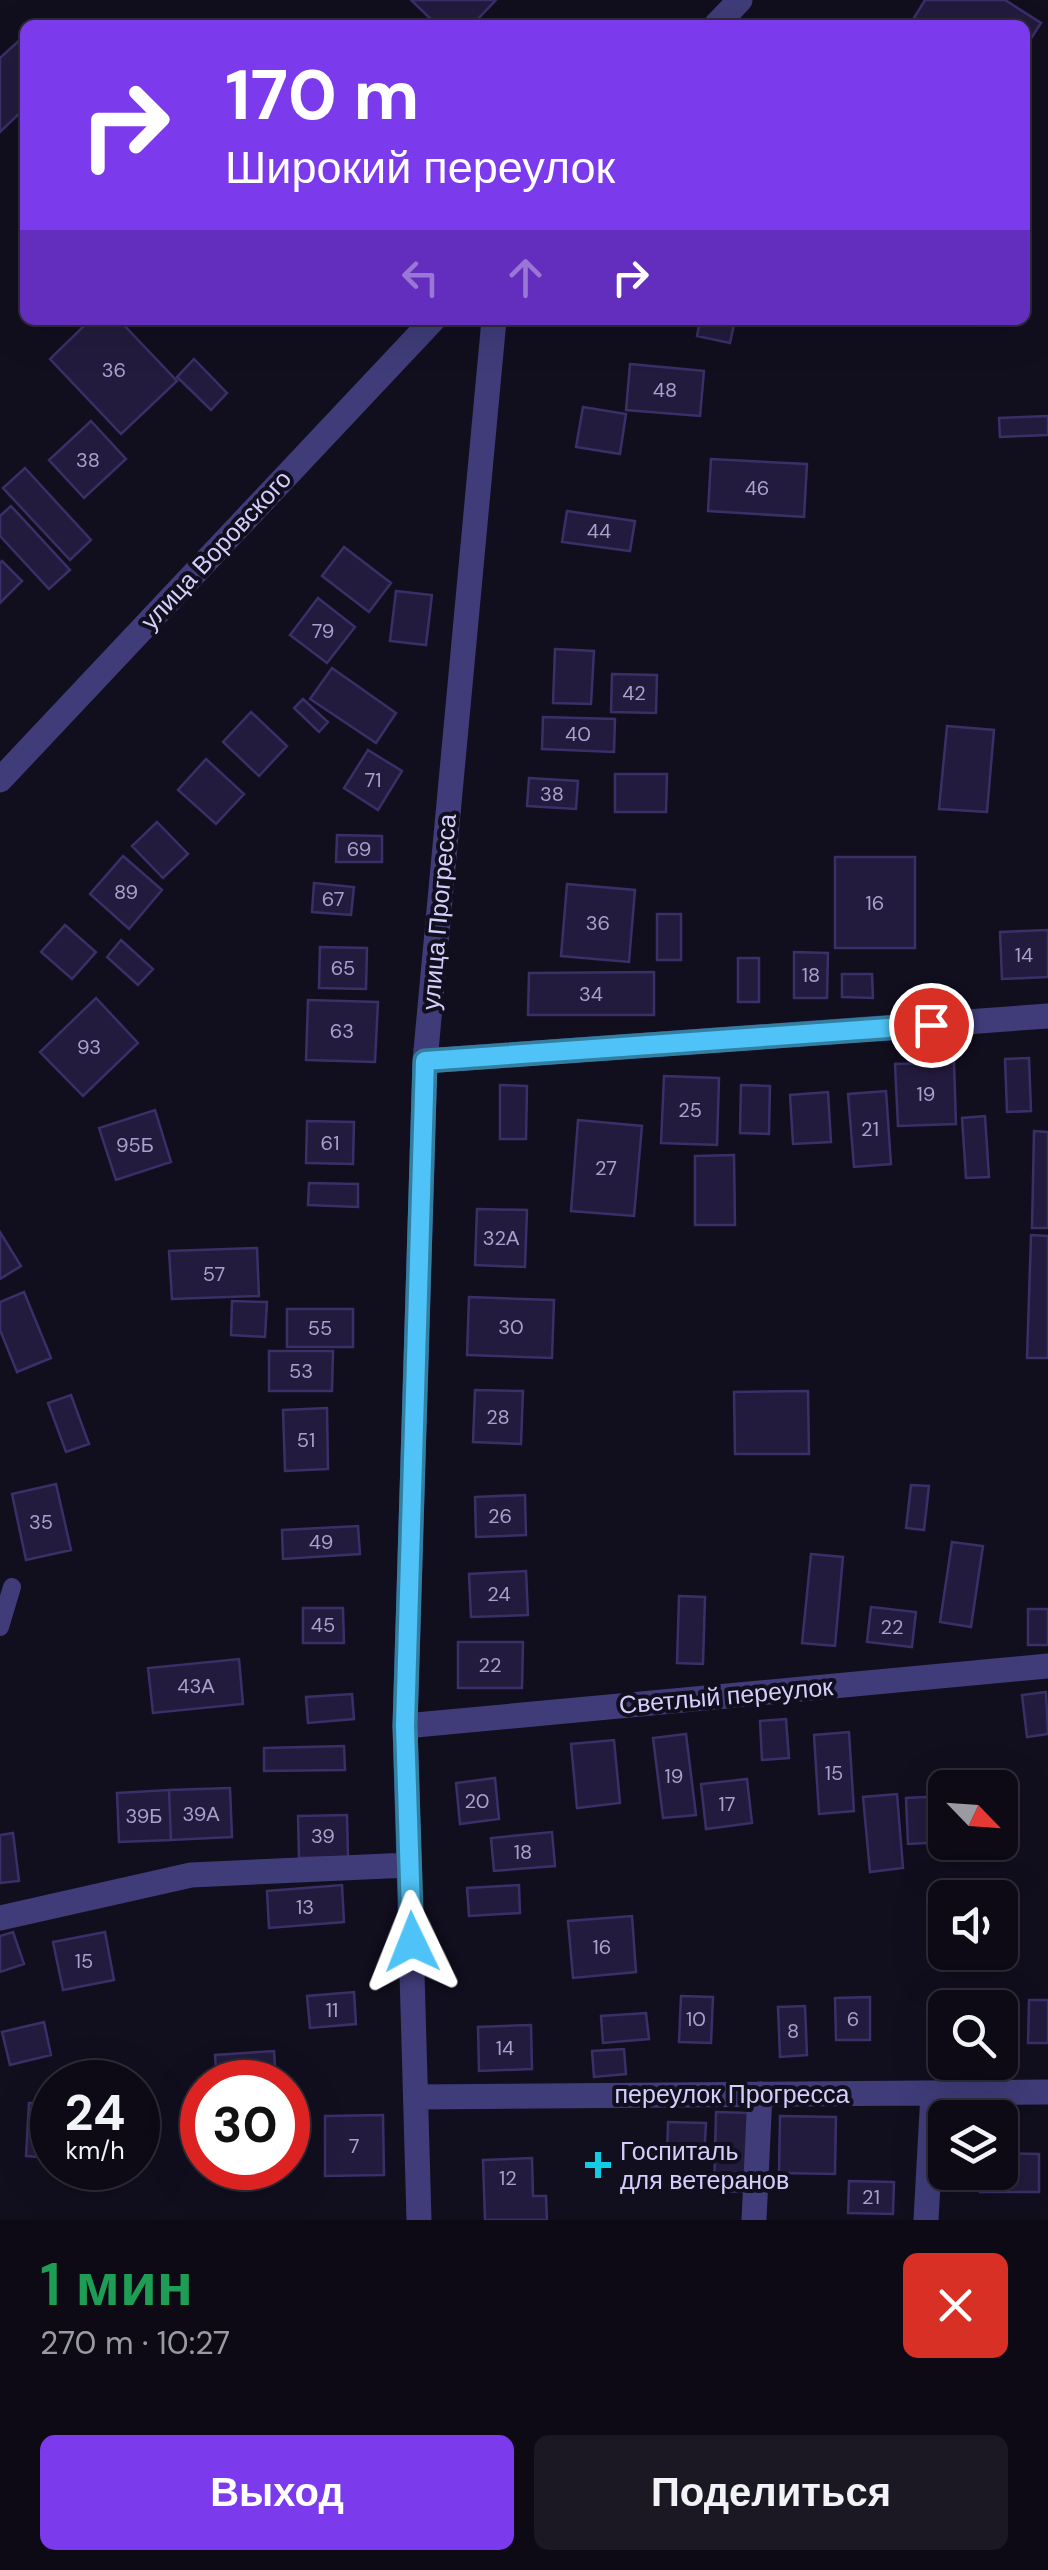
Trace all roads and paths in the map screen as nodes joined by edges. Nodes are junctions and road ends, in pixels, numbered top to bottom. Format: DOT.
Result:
graph roads {
  1 [pos="740,0"];
  2 [pos="721,20"];
  3 [pos="428,325"];
  4 [pos="494,325"];
  5 [pos="0,780"];
  6 [pos="1048,1016"];
  7 [pos="425,1061"];
  8 [pos="12,1587"];
  9 [pos="0,1627"];
  10 [pos="1048,1666"];
  11 [pos="405,1726"];
  12 [pos="409,1865"];
  13 [pos="0,1918"];
  14 [pos="1048,2092"];
  15 [pos="933,2093"];
  16 [pos="760,2094"];
  17 [pos="416,2096"];
  18 [pos="419,2220"];
  19 [pos="754,2220"];
  20 [pos="926,2220"];
  1 -- 2 [label="street"];
  3 -- 5 [label="street, улица Воровского"];
  4 -- 7 [label="street, улица Прогресса"];
  6 -- 7 [label="street"];
  7 -- 11 [label="street, улица Прогресса"];
  8 -- 9 [label="lane"];
  10 -- 11 [label="street, Светлый переулок"];
  11 -- 12 [label="street, улица Прогресса"];
  12 -- 13 [label="street"];
  12 -- 17 [label="street, улица Прогресса"];
  14 -- 15 [label="street, переулок Прогресса"];
  15 -- 16 [label="street, переулок Прогресса"];
  15 -- 20 [label="street"];
  16 -- 17 [label="street, переулок Прогресса"];
  16 -- 19 [label="street"];
  17 -- 18 [label="street, улица Прогресса"];
}
